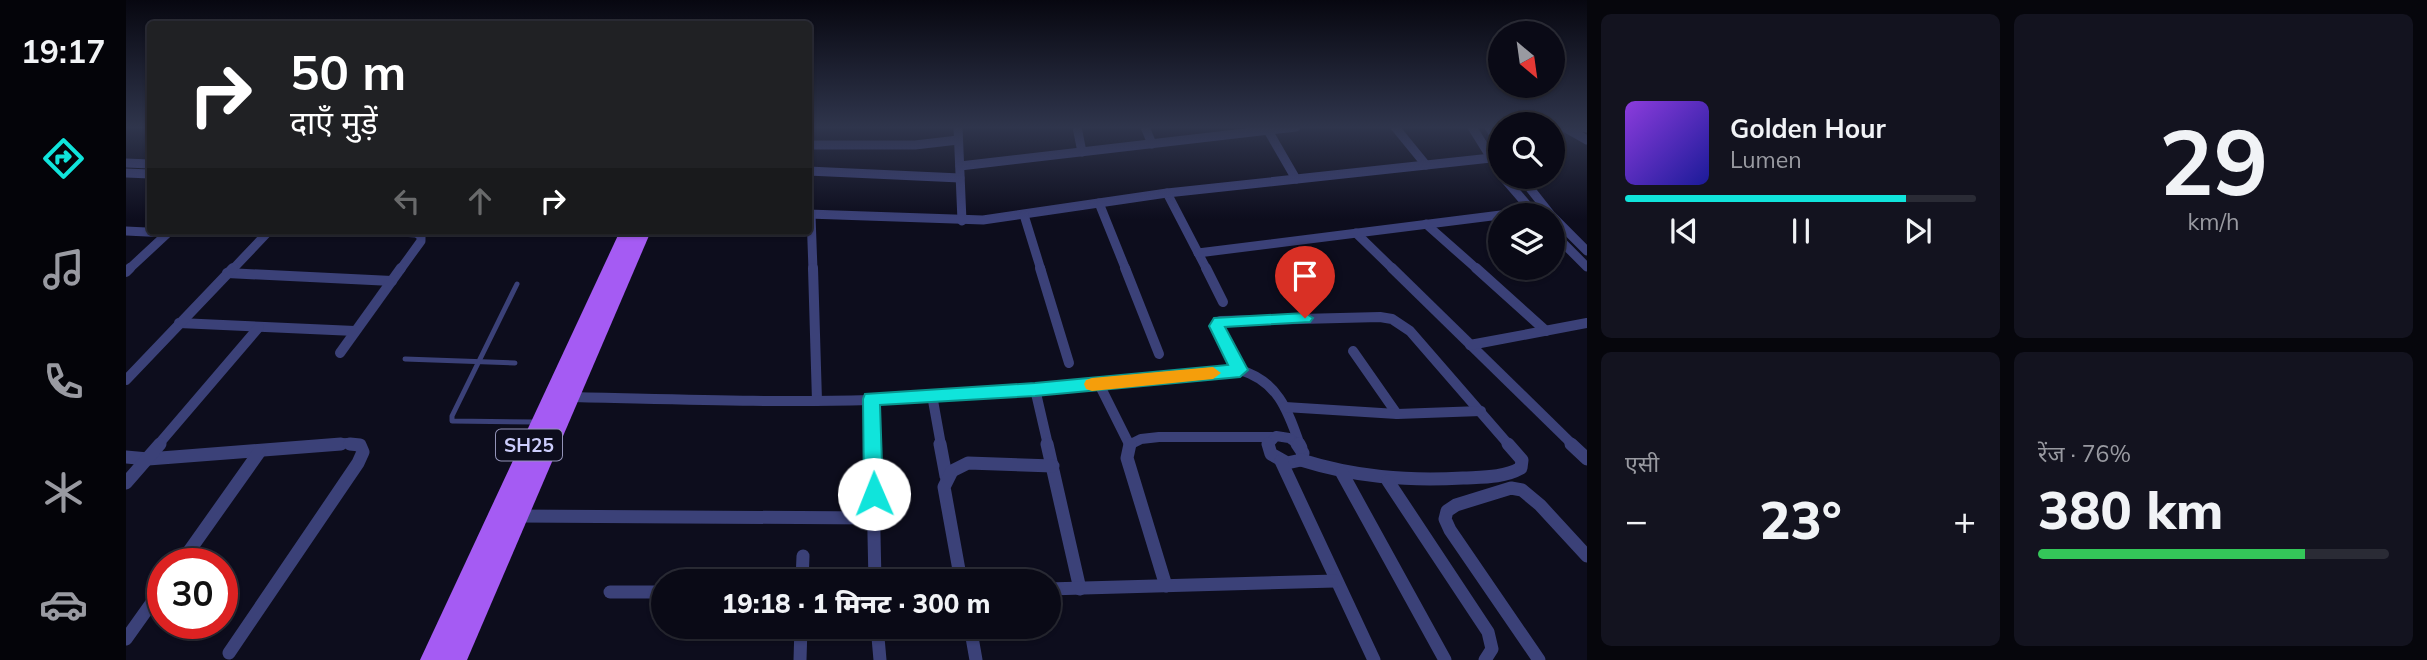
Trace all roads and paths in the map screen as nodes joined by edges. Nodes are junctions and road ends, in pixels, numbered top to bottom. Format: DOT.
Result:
graph roads {
  1 [pos="959,158"];
  2 [pos="1031,158"];
  3 [pos="1284,158"];
  4 [pos="1420,158"];
  5 [pos="1488,158"];
  6 [pos="126,163"];
  7 [pos="147,164"];
  8 [pos="1426,165"];
  9 [pos="960,166"];
  10 [pos="812,171"];
  11 [pos="126,173"];
  12 [pos="147,174"];
  13 [pos="960,178"];
  14 [pos="1296,179"];
  15 [pos="1513,189"];
  16 [pos="1531,189"];
  17 [pos="1167,193"];
  18 [pos="1099,203"];
  19 [pos="1525,203"];
  20 [pos="1542,203"];
  21 [pos="812,214"];
  22 [pos="1024,215"];
  23 [pos="1488,218"];
  24 [pos="962,221"];
  25 [pos="1426,224"];
  26 [pos="1565,229"];
  27 [pos="126,231"];
  28 [pos="147,232"];
  29 [pos="1356,233"];
  30 [pos="165,235"];
  31 [pos="265,235"];
  32 [pos="419,235"];
  33 [pos="626,235"];
  34 [pos="641,235"];
  35 [pos="811,235"];
  36 [pos="1565,245"];
  37 [pos="1587,251"];
  38 [pos="1198,253"];
  39 [pos="1587,267"];
  40 [pos="126,272"];
  41 [pos="227,272"];
  42 [pos="392,281"];
  43 [pos="517,284"];
  44 [pos="1223,302"];
  45 [pos="178,323"];
  46 [pos="1587,323"];
  47 [pos="259,327"];
  48 [pos="355,331"];
  49 [pos="1546,331"];
  50 [pos="1470,345"];
  51 [pos="1353,351"];
  52 [pos="340,353"];
  53 [pos="1159,354"];
  54 [pos="405,359"];
  55 [pos="477,361"];
  56 [pos="515,363"];
  57 [pos="1069,363"];
  58 [pos="132,368"];
  59 [pos="1240,370"];
  60 [pos="126,380"];
  61 [pos="1099,384"];
  62 [pos="1035,389"];
  63 [pos="932,395"];
  64 [pos="568,397"];
  65 [pos="872,399"];
  66 [pos="817,401"];
  67 [pos="1285,407"];
  68 [pos="1481,411"];
  69 [pos="1397,414"];
  70 [pos="540,422"];
  71 [pos="1272,437"];
  72 [pos="1129,444"];
  73 [pos="260,451"];
  74 [pos="1301,454"];
  75 [pos="126,457"];
  76 [pos="148,459"];
  77 [pos="1587,459"];
  78 [pos="1281,461"];
  79 [pos="1053,466"];
  80 [pos="1342,473"];
  81 [pos="946,476"];
  82 [pos="1388,481"];
  83 [pos="126,483"];
  84 [pos="517,516"];
  85 [pos="874,518"];
  86 [pos="191,548"];
  87 [pos="803,556"];
  88 [pos="1587,556"];
  89 [pos="802,569"];
  90 [pos="875,569"];
  91 [pos="959,569"];
  92 [pos="1335,581"];
  93 [pos="1166,586"];
  94 [pos="1061,589"];
  95 [pos="1080,589"];
  96 [pos="610,592"];
  97 [pos="651,592"];
  98 [pos="147,609"];
  99 [pos="126,639"];
  100 [pos="801,639"];
  101 [pos="878,639"];
  102 [pos="972,639"];
  103 [pos="229,653"];
  104 [pos="432,660"];
  105 [pos="455,660"];
  106 [pos="800,660"];
  107 [pos="880,660"];
  108 [pos="976,660"];
  109 [pos="1374,660"];
  110 [pos="1444,660"];
  111 [pos="1485,660"];
  112 [pos="1539,660"];
  1 -- 9 [label="street"];
  2 -- 9 [label="street"];
  3 -- 14 [label="street"];
  4 -- 8 [label="street"];
  5 -- 8 [label="street"];
  6 -- 7 [label="street"];
  8 -- 14 [label="street"];
  9 -- 13 [label="street"];
  10 -- 13 [label="street"];
  11 -- 12 [label="street"];
  13 -- 24 [label="street"];
  14 -- 17 [label="street"];
  15 -- 19 [label="street"];
  16 -- 20 [label="street"];
  17 -- 18 [label="street"];
  17 -- 38 [label="street"];
  18 -- 22 [label="street"];
  18 -- 53 [label="street"];
  21 -- 24 [label="street"];
  22 -- 24 [label="street"];
  22 -- 57 [label="street"];
  23 -- 25 [label="street"];
  25 -- 29 [label="street"];
  25 -- 49 [label="street"];
  26 -- 37 [label="street"];
  27 -- 28 [label="street"];
  29 -- 38 [label="street"];
  29 -- 50 [label="street"];
  30 -- 40 [label="street"];
  31 -- 41 [label="street"];
  32 -- 42 [label="street"];
  33 -- 70 [label="main road, SH25"];
  34 -- 64 [label="main road, SH25"];
  35 -- 66 [label="street"];
  36 -- 39 [label="street"];
  38 -- 44 [label="street"];
  41 -- 42 [label="street"];
  41 -- 45 [label="street"];
  42 -- 48 [label="street"];
  43 -- 55 [label="lane"];
  45 -- 47 [label="street"];
  45 -- 58 [label="street"];
  46 -- 49 [label="street"];
  47 -- 48 [label="street"];
  47 -- 76 [label="street"];
  48 -- 52 [label="street"];
  49 -- 50 [label="street"];
  50 -- 77 [label="street"];
  51 -- 69 [label="street"];
  54 -- 55 [label="lane"];
  55 -- 56 [label="lane"];
  55 -- 70 [label="lane"];
  58 -- 60 [label="street"];
  59 -- 61 [label="street"];
  59 -- 67 [label="street"];
  59 -- 68 [label="street"];
  61 -- 62 [label="street"];
  61 -- 72 [label="street"];
  62 -- 63 [label="street"];
  62 -- 79 [label="street"];
  63 -- 65 [label="street"];
  63 -- 81 [label="street"];
  64 -- 66 [label="street"];
  64 -- 84 [label="main road, SH25"];
  65 -- 66 [label="street"];
  65 -- 85 [label="street"];
  67 -- 69 [label="street"];
  67 -- 74 [label="street"];
  68 -- 69 [label="street"];
  68 -- 82 [label="street"];
  70 -- 104 [label="main road, SH25"];
  71 -- 72 [label="street"];
  71 -- 74 [label="street"];
  71 -- 78 [label="street"];
  72 -- 93 [label="street"];
  73 -- 76 [label="street"];
  73 -- 86 [label="street"];
  73 -- 103 [label="street"];
  74 -- 78 [label="street"];
  74 -- 80 [label="street"];
  75 -- 76 [label="street"];
  76 -- 83 [label="street"];
  78 -- 92 [label="street"];
  79 -- 81 [label="street"];
  79 -- 95 [label="street"];
  80 -- 82 [label="street"];
  80 -- 110 [label="street"];
  81 -- 91 [label="street"];
  82 -- 111 [label="street"];
  84 -- 85 [label="street"];
  84 -- 105 [label="main road, SH25"];
  85 -- 90 [label="street"];
  87 -- 89 [label="street"];
  88 -- 112 [label="street"];
  92 -- 93 [label="street"];
  92 -- 109 [label="street"];
  93 -- 95 [label="street"];
  94 -- 95 [label="street"];
  96 -- 97 [label="street"];
  98 -- 99 [label="street"];
  100 -- 106 [label="street"];
  101 -- 107 [label="street"];
  102 -- 108 [label="street"];
}
